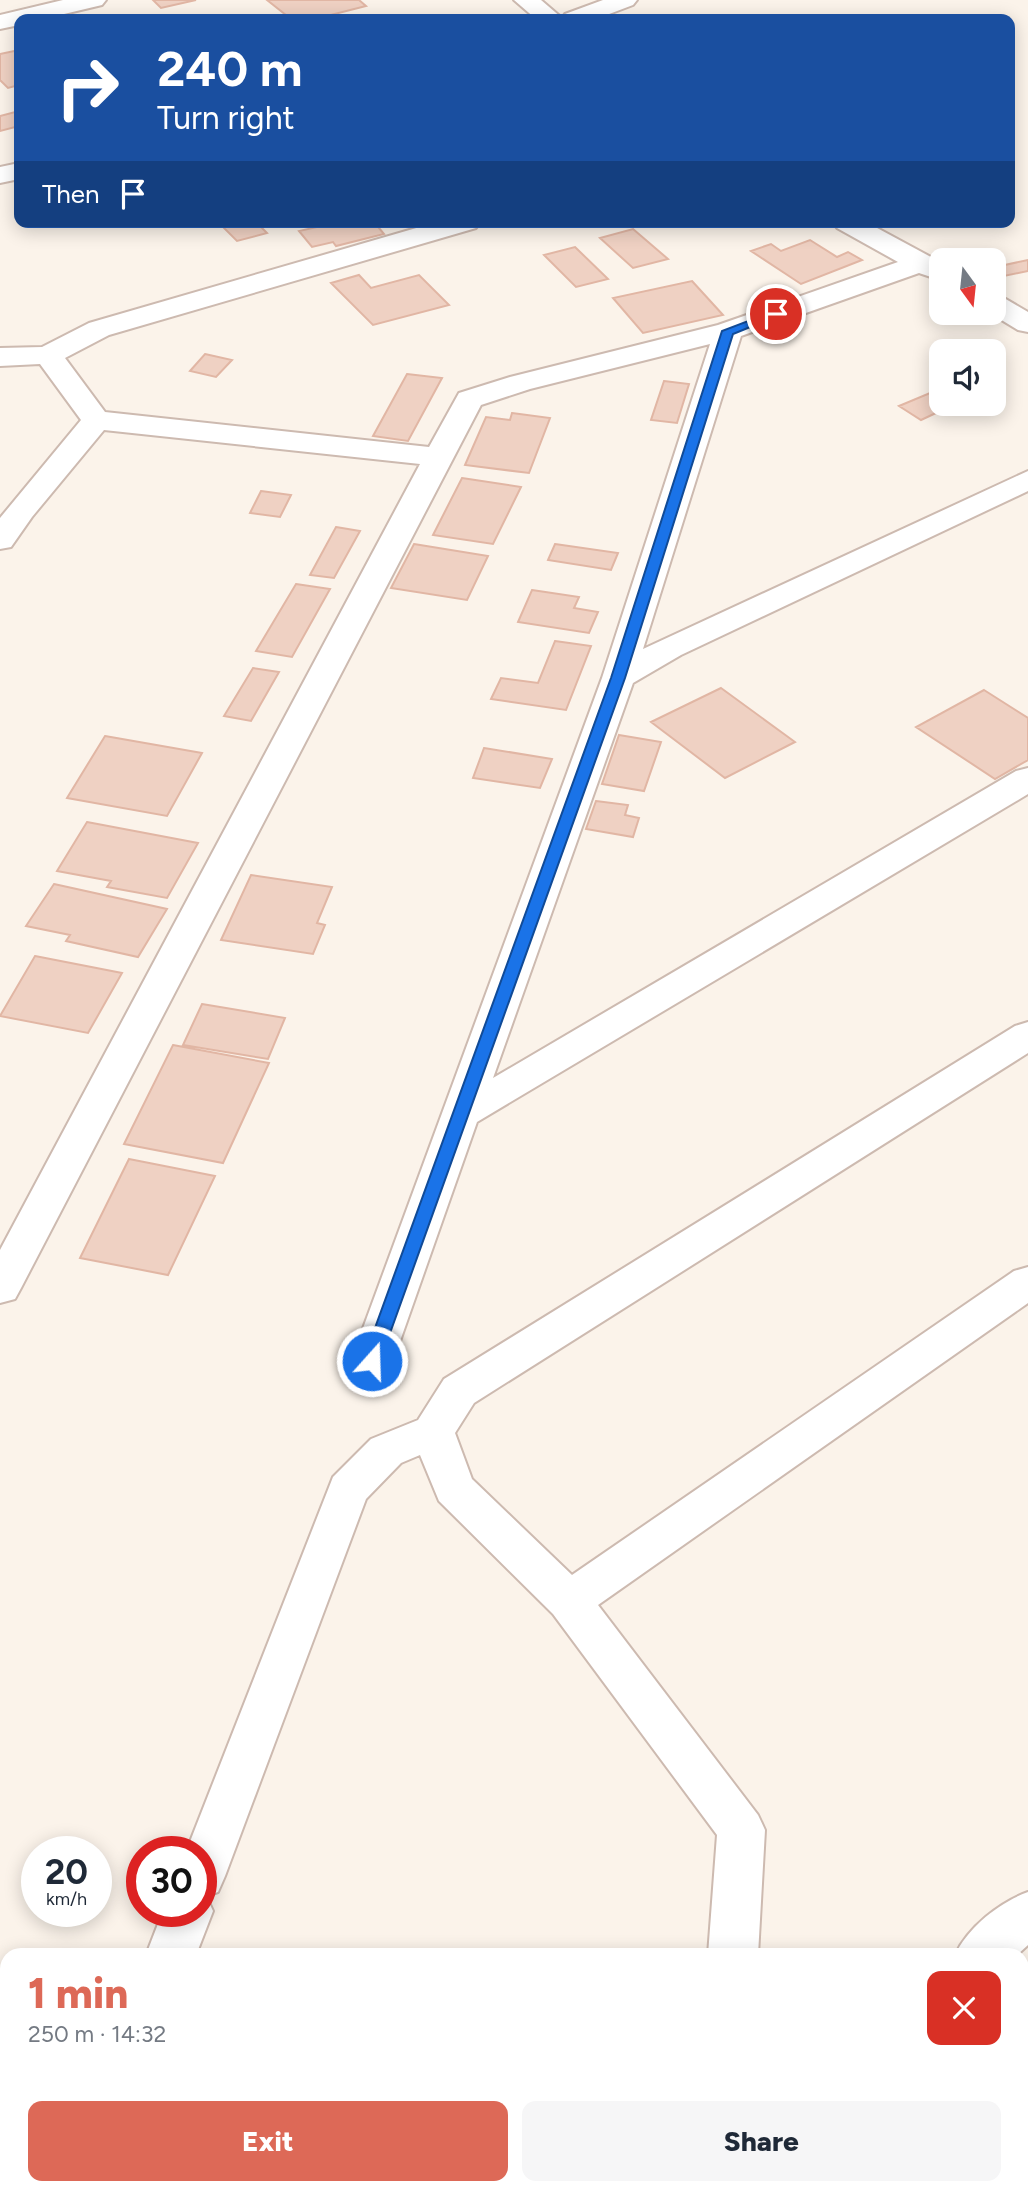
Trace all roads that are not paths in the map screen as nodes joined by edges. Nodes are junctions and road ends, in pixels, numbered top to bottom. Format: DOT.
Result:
graph roads {
  1 [pos="94,0"];
  2 [pos="526,0"];
  3 [pos="625,0"];
  4 [pos="34,14"];
  5 [pos="544,14"];
  6 [pos="587,14"];
  7 [pos="446,228"];
  8 [pos="857,228"];
  9 [pos="929,268"];
  10 [pos="929,270"];
  11 [pos="1006,311"];
  12 [pos="1028,324"];
  13 [pos="728,331"];
  14 [pos="48,355"];
  15 [pos="0,358"];
  16 [pos="96,420"];
  17 [pos="437,457"];
  18 [pos="1028,480"];
  19 [pos="11,514"];
  20 [pos="0,540"];
  21 [pos="618,678"];
  22 [pos="1028,779"];
  23 [pos="1028,1035"];
  24 [pos="463,1113"];
  25 [pos="1028,1282"];
  26 [pos="0,1287"];
  27 [pos="372,1361"];
  28 [pos="433,1432"];
  29 [pos="569,1601"];
  30 [pos="216,1836"];
  31 [pos="1028,1914"];
  32 [pos="182,1927"];
  33 [pos="174,1948"];
  34 [pos="733,1948"];
  35 [pos="988,1948"];
  1 -- 4 [label="street"];
  2 -- 5 [label="street"];
  3 -- 6 [label="street"];
  7 -- 14 [label="street"];
  8 -- 9 [label="street"];
  10 -- 13 [label="street"];
  11 -- 12 [label="street"];
  13 -- 17 [label="street"];
  13 -- 21 [label="street"];
  14 -- 15 [label="street"];
  14 -- 16 [label="street"];
  16 -- 17 [label="street"];
  16 -- 19 [label="street"];
  17 -- 26 [label="street"];
  18 -- 21 [label="street"];
  19 -- 20 [label="street"];
  21 -- 24 [label="street"];
  22 -- 24 [label="street"];
  23 -- 28 [label="street"];
  24 -- 27 [label="street"];
  25 -- 29 [label="street"];
  28 -- 29 [label="street"];
  28 -- 30 [label="street"];
  29 -- 34 [label="street"];
  31 -- 35 [label="street"];
  32 -- 33 [label="street"];
}
